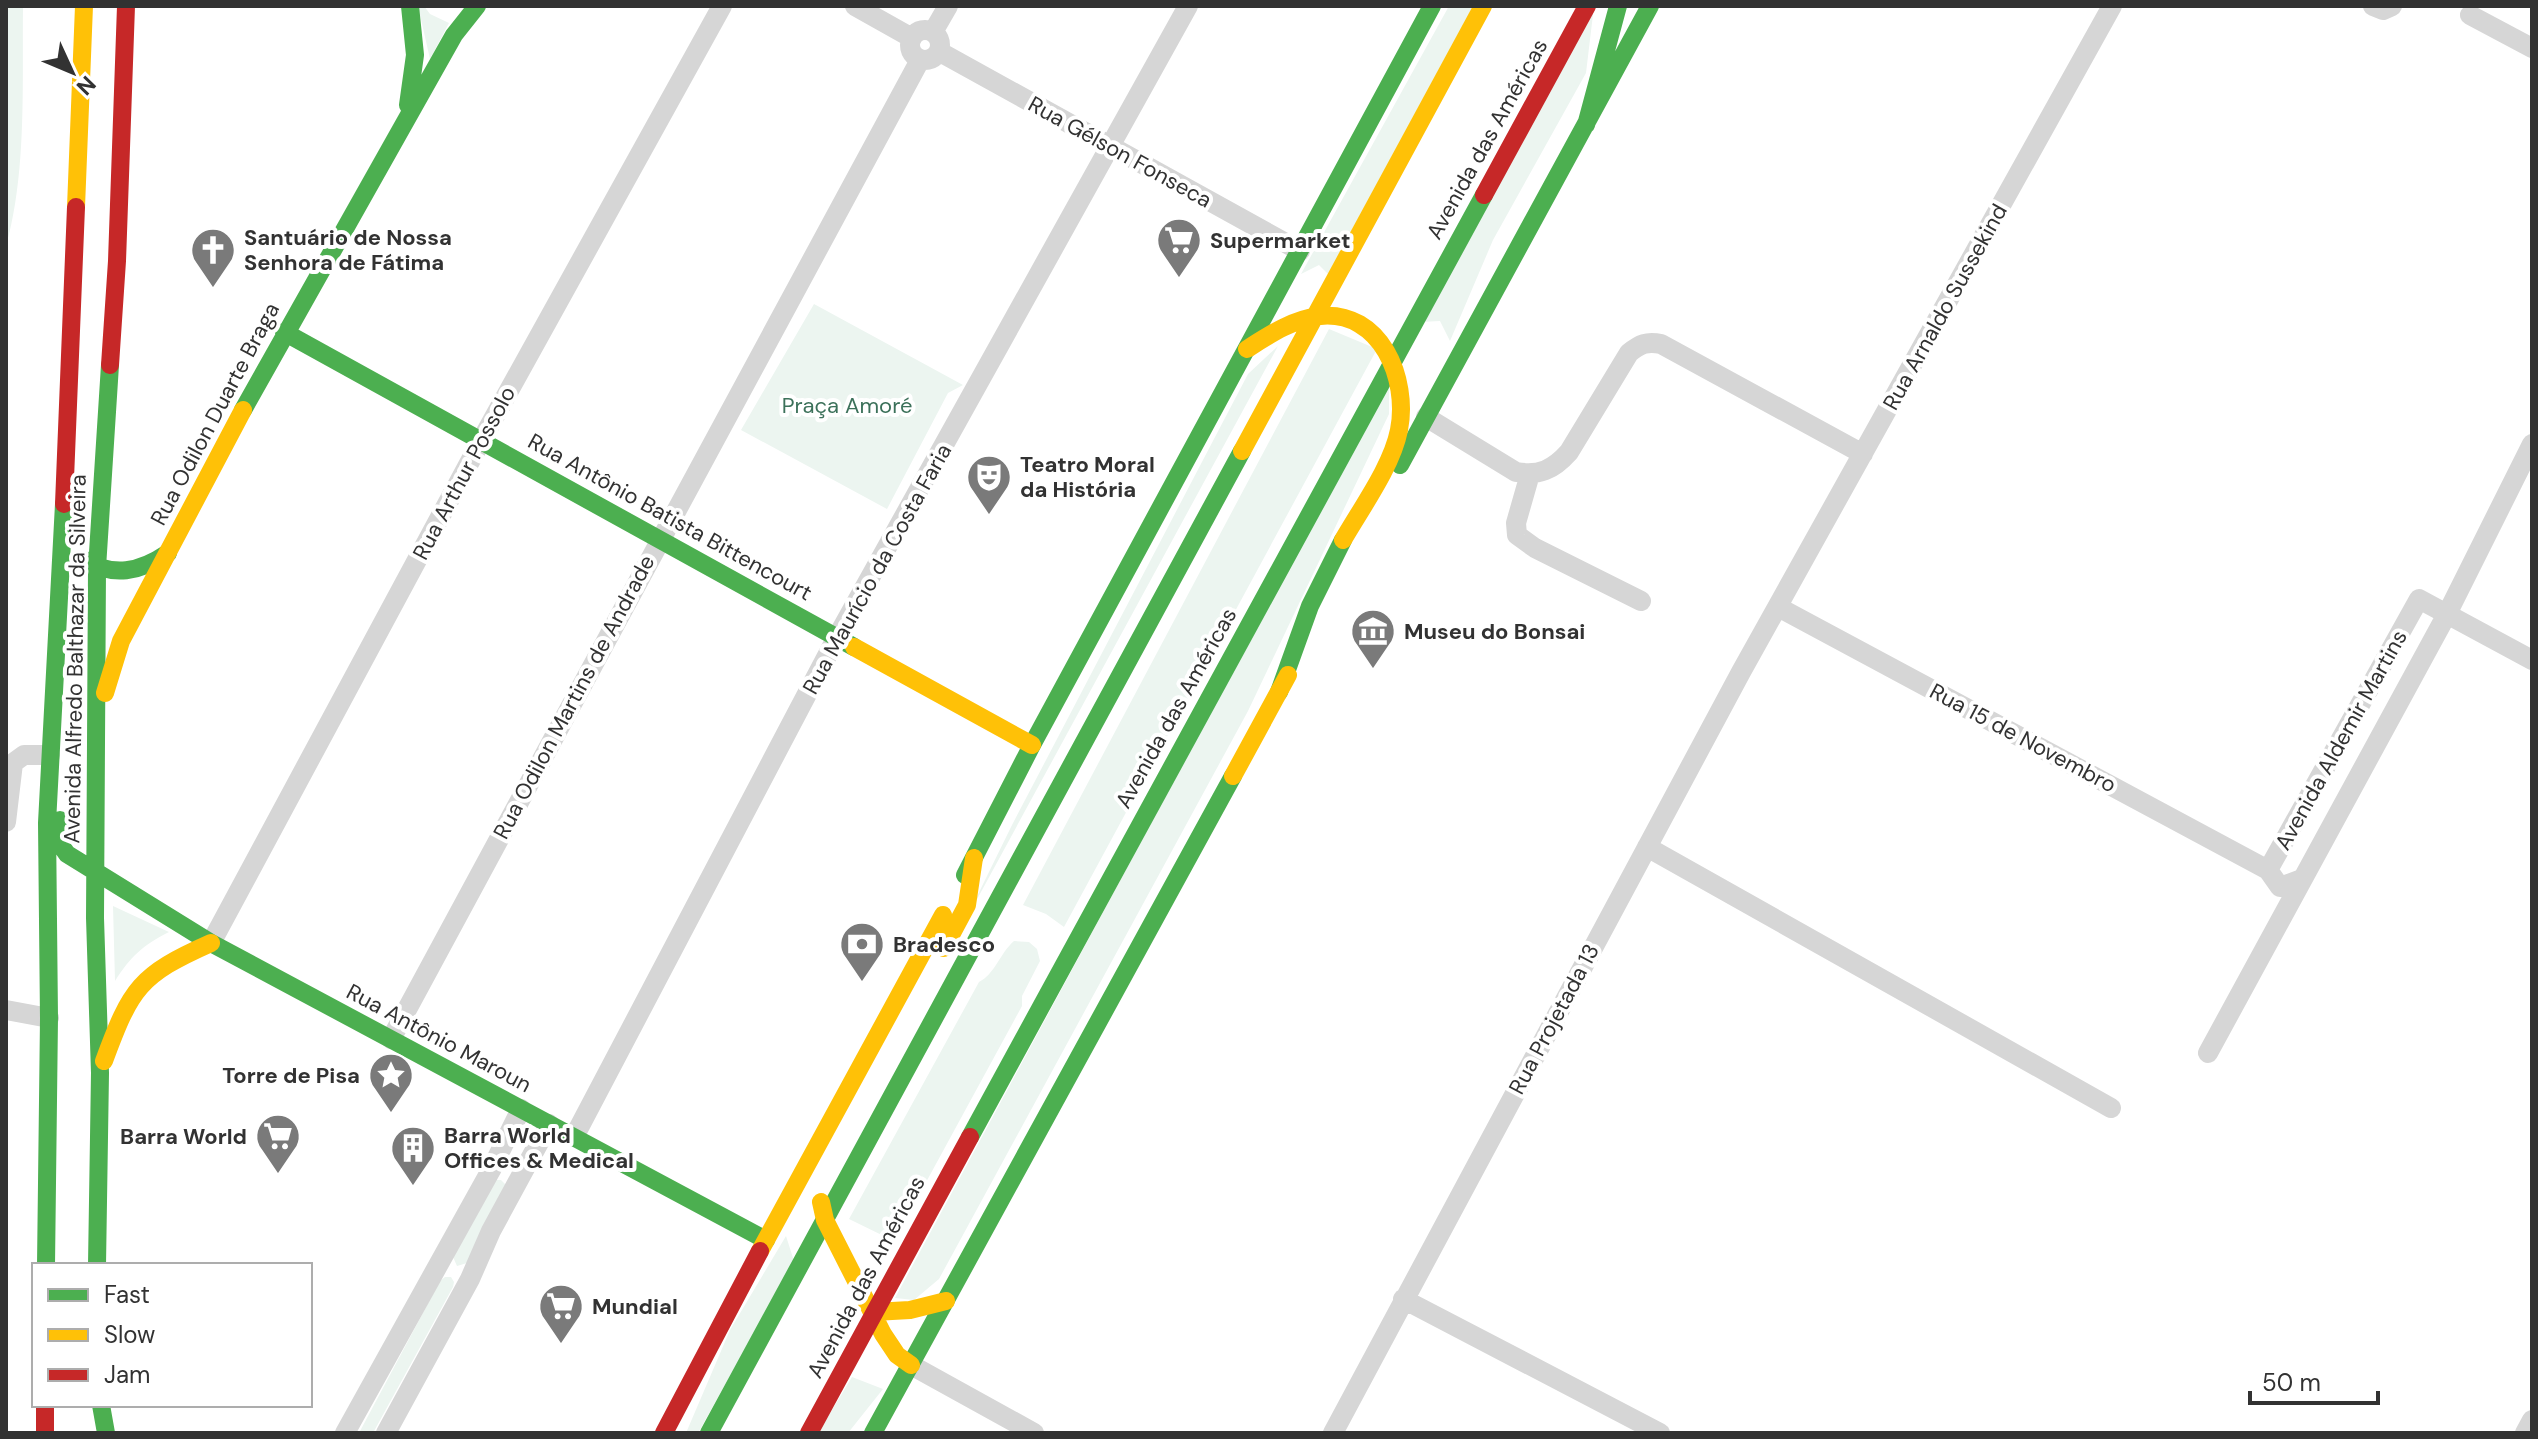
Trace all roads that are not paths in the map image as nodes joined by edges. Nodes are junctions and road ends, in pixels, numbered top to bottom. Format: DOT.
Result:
graph roads {
  1 [pos="84,6"];
  2 [pos="126,6"];
  3 [pos="410,6"];
  4 [pos="477,6"];
  5 [pos="722,6"];
  6 [pos="855,6"];
  7 [pos="948,6"];
  8 [pos="1188,6"];
  9 [pos="1432,6"];
  10 [pos="1483,6"];
  11 [pos="1587,6"];
  12 [pos="1618,6"];
  13 [pos="1650,6"];
  14 [pos="2112,6"];
  15 [pos="2373,6"];
  16 [pos="2392,6"];
  17 [pos="2470,15"];
  18 [pos="912,38"];
  19 [pos="936,42"];
  20 [pos="2532,48"];
  21 [pos="920,60"];
  22 [pos="1586,125"];
  23 [pos="401,133"];
  24 [pos="1111,147"];
  25 [pos="1300,251"];
  26 [pos="1315,317"];
  27 [pos="284,332"];
  28 [pos="1247,349"];
  29 [pos="1392,361"];
  30 [pos="69,399"];
  31 [pos="1426,417"];
  32 [pos="481,441"];
  33 [pos="2532,444"];
  34 [pos="1863,454"];
  35 [pos="1530,474"];
  36 [pos="659,538"];
  37 [pos="168,553"];
  38 [pos="97,568"];
  39 [pos="1641,601"];
  40 [pos="1778,607"];
  41 [pos="2447,614"];
  42 [pos="837,637"];
  43 [pos="2532,660"];
  44 [pos="53,673"];
  45 [pos="1279,692"];
  46 [pos="95,729"];
  47 [pos="1032,745"];
  48 [pos="50,755"];
  49 [pos="6,822"];
  50 [pos="1647,847"];
  51 [pos="974,858"];
  52 [pos="2268,870"];
  53 [pos="95,871"];
  54 [pos="2302,879"];
  55 [pos="211,943"];
  56 [pos="6,1010"];
  57 [pos="49,1018"];
  58 [pos="391,1039"];
  59 [pos="2208,1053"];
  60 [pos="100,1073"];
  61 [pos="2111,1108"];
  62 [pos="521,1109"];
  63 [pos="549,1124"];
  64 [pos="574,1137"];
  65 [pos="834,1154"];
  66 [pos="491,1170"];
  67 [pos="819,1181"];
  68 [pos="514,1189"];
  69 [pos="825,1220"];
  70 [pos="766,1240"];
  71 [pos="46,1263"];
  72 [pos="97,1263"];
  73 [pos="1403,1299"];
  74 [pos="946,1301"];
  75 [pos="874,1312"];
  76 [pos="911,1365"];
  77 [pos="45,1407"];
  78 [pos="95,1407"];
  79 [pos="101,1407"];
  80 [pos="2532,1420"];
  81 [pos="45,1433"];
  82 [pos="93,1433"];
  83 [pos="106,1433"];
  84 [pos="345,1433"];
  85 [pos="386,1433"];
  86 [pos="664,1433"];
  87 [pos="709,1433"];
  88 [pos="809,1433"];
  89 [pos="873,1433"];
  90 [pos="1034,1433"];
  91 [pos="1333,1433"];
  92 [pos="1660,1433"];
  93 [pos="2525,1433"];
  1 -- 30 [label="main road, Avenida Alfredo Balthazar da Silveira"];
  2 -- 38 [label="main road, Avenida Alfredo Balthazar da Silveira"];
  3 -- 23 [label="main road, Rua Odilon Duarte Braga"];
  4 -- 23 [label="main road, Rua Odilon Duarte Braga"];
  5 -- 32 [label="street, Rua Arthur Possolo"];
  6 -- 18 [label="street"];
  7 -- 19 [label="street"];
  8 -- 24 [label="street, Rua Maurício da Costa Faria"];
  9 -- 25 [label="main road"];
  10 -- 26 [label="main road"];
  11 -- 29 [label="main road, Avenida das Américas"];
  12 -- 22 [label="main road"];
  13 -- 22 [label="main road"];
  14 -- 34 [label="street, Rua Arnaldo Sussekind"];
  15 -- 16 [label="street"];
  17 -- 20 [label="street"];
  18 -- 19 [label="street"];
  18 -- 21 [label="street"];
  19 -- 21 [label="street"];
  19 -- 24 [label="street, Rua Gélson Fonseca"];
  21 -- 36 [label="street, Rua Odilon Martins de Andrade"];
  22 -- 31 [label="main road"];
  23 -- 27 [label="main road, Rua Odilon Duarte Braga"];
  24 -- 25 [label="street, Rua Gélson Fonseca"];
  24 -- 42 [label="street, Rua Maurício da Costa Faria"];
  25 -- 28 [label="main road"];
  26 -- 28 [label="main road"];
  26 -- 29 [label="main road"];
  26 -- 69 [label="main road"];
  27 -- 32 [label="main road, Rua Antônio Batista Bittencourt"];
  27 -- 37 [label="main road, Rua Odilon Duarte Braga"];
  28 -- 47 [label="main road"];
  29 -- 45 [label="main road"];
  29 -- 75 [label="main road, Avenida das Américas"];
  30 -- 38 [label="main road"];
  30 -- 44 [label="main road, Avenida Alfredo Balthazar da Silveira"];
  31 -- 35 [label="street"];
  31 -- 45 [label="main road"];
  32 -- 36 [label="main road, Rua Antônio Batista Bittencourt"];
  32 -- 55 [label="street, Rua Arthur Possolo"];
  33 -- 41 [label="street, Avenida Aldemir Martins"];
  34 -- 35 [label="street"];
  34 -- 40 [label="street, Rua Arnaldo Sussekind"];
  35 -- 39 [label="street"];
  36 -- 42 [label="main road, Rua Antônio Batista Bittencourt"];
  36 -- 58 [label="street, Rua Odilon Martins de Andrade"];
  37 -- 38 [label="main road"];
  37 -- 46 [label="main road, Rua Odilon Duarte Braga"];
  38 -- 46 [label="main road, Avenida Alfredo Balthazar da Silveira"];
  40 -- 50 [label="street, Rua Projetada 13"];
  40 -- 52 [label="street, Rua 15 de Novembro"];
  41 -- 43 [label="street"];
  41 -- 52 [label="street, Avenida Aldemir Martins"];
  41 -- 54 [label="street, Avenida Aldemir Martins"];
  42 -- 47 [label="main road, Rua Antônio Batista Bittencourt"];
  42 -- 64 [label="street, Rua Maurício da Costa Faria"];
  44 -- 48 [label="main road, Avenida Alfredo Balthazar da Silveira"];
  44 -- 53 [label="main road, Rua Antônio Maroun"];
  45 -- 74 [label="main road"];
  46 -- 53 [label="main road, Avenida Alfredo Balthazar da Silveira"];
  47 -- 51 [label="main road"];
  48 -- 49 [label="street"];
  48 -- 57 [label="main road, Avenida Alfredo Balthazar da Silveira"];
  50 -- 61 [label="street"];
  50 -- 73 [label="street, Rua Projetada 13"];
  51 -- 65 [label="main road"];
  51 -- 70 [label="main road"];
  52 -- 54 [label="street, Avenida Aldemir Martins"];
  53 -- 55 [label="main road, Rua Antônio Maroun"];
  53 -- 60 [label="main road, Avenida Alfredo Balthazar da Silveira"];
  54 -- 59 [label="street, Avenida Aldemir Martins"];
  55 -- 58 [label="main road, Rua Antônio Maroun"];
  55 -- 60 [label="main road"];
  56 -- 57 [label="street"];
  57 -- 71 [label="main road, Avenida Alfredo Balthazar da Silveira"];
  58 -- 62 [label="main road, Rua Antônio Maroun"];
  60 -- 72 [label="main road, Avenida Alfredo Balthazar da Silveira"];
  62 -- 63 [label="main road, Rua Antônio Maroun"];
  62 -- 66 [label="street"];
  63 -- 64 [label="main road, Rua Antônio Maroun"];
  63 -- 68 [label="street"];
  64 -- 70 [label="main road, Rua Antônio Maroun"];
  66 -- 68 [label="street"];
  66 -- 84 [label="street"];
  67 -- 69 [label="main road"];
  68 -- 85 [label="street"];
  69 -- 75 [label="main road"];
  69 -- 87 [label="main road"];
  70 -- 86 [label="main road"];
  73 -- 91 [label="street, Rua Projetada 13"];
  73 -- 92 [label="street"];
  74 -- 75 [label="main road"];
  74 -- 76 [label="main road"];
  75 -- 76 [label="main road"];
  75 -- 88 [label="main road, Avenida das Américas"];
  76 -- 89 [label="main road"];
  76 -- 90 [label="street"];
  77 -- 81 [label="main road"];
  78 -- 82 [label="main road"];
  79 -- 83 [label="main road"];
  80 -- 93 [label="street"];
}
